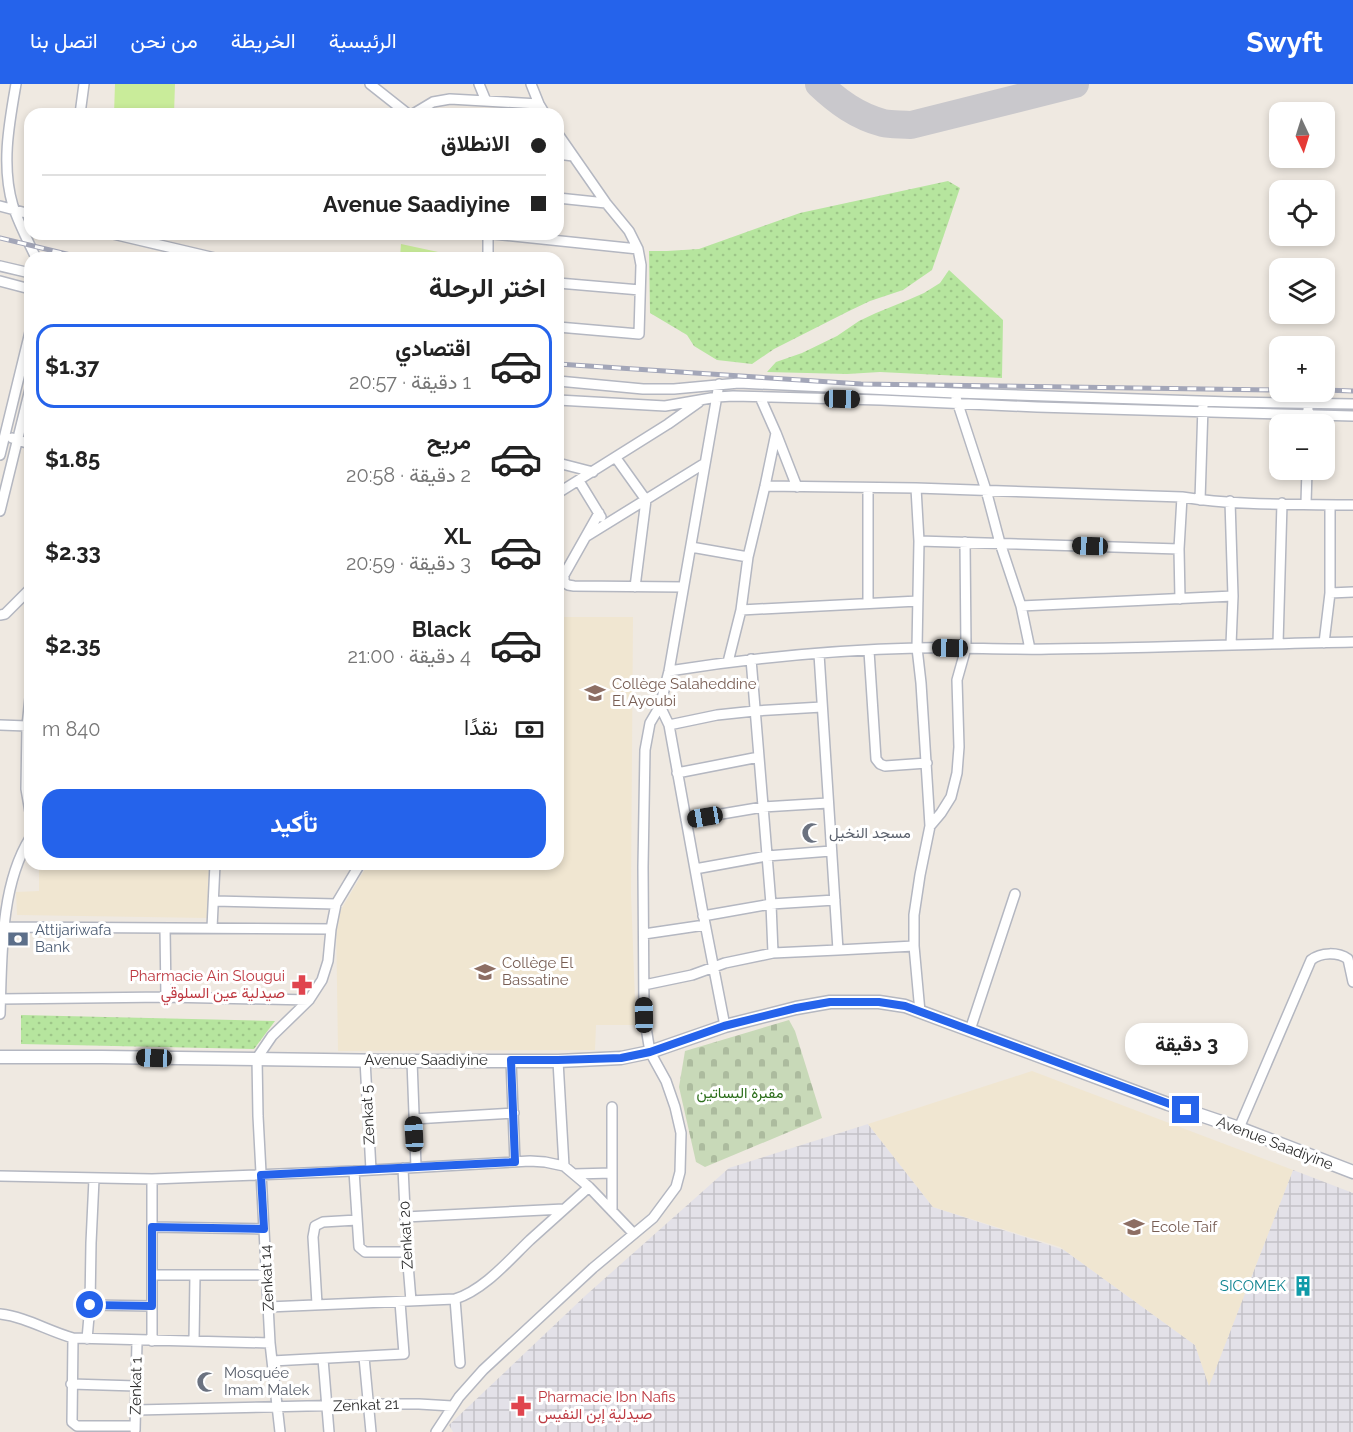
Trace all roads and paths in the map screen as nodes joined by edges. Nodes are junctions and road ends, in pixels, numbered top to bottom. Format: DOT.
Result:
graph roads {
  1 [pos="16,84"];
  2 [pos="84,84"];
  3 [pos="370,84"];
  4 [pos="479,84"];
  5 [pos="531,84"];
  6 [pos="486,101"];
  7 [pos="539,104"];
  8 [pos="81,108"];
  9 [pos="400,108"];
  10 [pos="422,108"];
  11 [pos="541,108"];
  12 [pos="564,143"];
  13 [pos="564,155"];
  14 [pos="573,156"];
  15 [pos="564,199"];
  16 [pos="606,203"];
  17 [pos="0,206"];
  18 [pos="14,209"];
  19 [pos="24,212"];
  20 [pos="24,231"];
  21 [pos="138,240"];
  22 [pos="552,240"];
  23 [pos="638,249"];
  24 [pos="190,252"];
  25 [pos="0,266"];
  26 [pos="24,272"];
  27 [pos="0,281"];
  28 [pos="564,284"];
  29 [pos="24,287"];
  30 [pos="640,290"];
  31 [pos="564,328"];
  32 [pos="24,354"];
  33 [pos="564,382"];
  34 [pos="719,384"];
  35 [pos="955,393"];
  36 [pos="717,397"];
  37 [pos="760,397"];
  38 [pos="564,400"];
  39 [pos="701,400"];
  40 [pos="1203,401"];
  41 [pos="1308,403"];
  42 [pos="957,404"];
  43 [pos="1353,404"];
  44 [pos="1203,412"];
  45 [pos="1307,414"];
  46 [pos="24,415"];
  47 [pos="1353,416"];
  48 [pos="1269,417"];
  49 [pos="1335,418"];
  50 [pos="776,433"];
  51 [pos="2,434"];
  52 [pos="18,441"];
  53 [pos="24,442"];
  54 [pos="0,455"];
  55 [pos="616,458"];
  56 [pos="705,464"];
  57 [pos="564,465"];
  58 [pos="593,472"];
  59 [pos="1307,480"];
  60 [pos="579,481"];
  61 [pos="765,486"];
  62 [pos="797,487"];
  63 [pos="868,488"];
  64 [pos="916,488"];
  65 [pos="564,490"];
  66 [pos="986,490"];
  67 [pos="1182,497"];
  68 [pos="646,500"];
  69 [pos="1200,500"];
  70 [pos="1230,501"];
  71 [pos="1282,503"];
  72 [pos="1306,503"];
  73 [pos="1330,504"];
  74 [pos="1353,505"];
  75 [pos="0,511"];
  76 [pos="599,513"];
  77 [pos="606,524"];
  78 [pos="585,536"];
  79 [pos="919,541"];
  80 [pos="965,542"];
  81 [pos="1000,543"];
  82 [pos="691,547"];
  83 [pos="1179,549"];
  84 [pos="748,557"];
  85 [pos="635,586"];
  86 [pos="683,587"];
  87 [pos="1353,592"];
  88 [pos="1330,593"];
  89 [pos="24,595"];
  90 [pos="1233,596"];
  91 [pos="1180,599"];
  92 [pos="918,600"];
  93 [pos="868,603"];
  94 [pos="1021,606"];
  95 [pos="741,610"];
  96 [pos="0,615"];
  97 [pos="1353,642"];
  98 [pos="1324,643"];
  99 [pos="1278,644"];
  100 [pos="1231,645"];
  101 [pos="917,648"];
  102 [pos="966,648"];
  103 [pos="1030,649"];
  104 [pos="869,651"];
  105 [pos="819,654"];
  106 [pos="751,659"];
  107 [pos="728,662"];
  108 [pos="669,671"];
  109 [pos="660,706"];
  110 [pos="822,708"];
  111 [pos="755,711"];
  112 [pos="0,725"];
  113 [pos="24,725"];
  114 [pos="669,725"];
  115 [pos="759,757"];
  116 [pos="927,763"];
  117 [pos="677,772"];
  118 [pos="828,804"];
  119 [pos="763,807"];
  120 [pos="686,820"];
  121 [pos="930,826"];
  122 [pos="24,845"];
  123 [pos="831,851"];
  124 [pos="767,856"];
  125 [pos="695,869"];
  126 [pos="215,870"];
  127 [pos="356,870"];
  128 [pos="1015,894"];
  129 [pos="835,900"];
  130 [pos="214,901"];
  131 [pos="336,904"];
  132 [pos="771,904"];
  133 [pos="704,920"];
  134 [pos="0,927"];
  135 [pos="165,928"];
  136 [pos="212,928"];
  137 [pos="331,929"];
  138 [pos="644,934"];
  139 [pos="0,945"];
  140 [pos="914,946"];
  141 [pos="838,950"];
  142 [pos="773,953"];
  143 [pos="713,968"];
  144 [pos="1353,982"];
  145 [pos="644,985"];
  146 [pos="166,997"];
  147 [pos="0,999"];
  148 [pos="309,1000"];
  149 [pos="920,1012"];
  150 [pos="0,1014"];
  151 [pos="724,1026"];
  152 [pos="970,1030"];
  153 [pos="650,1052"];
  154 [pos="0,1057"];
  155 [pos="257,1058"];
  156 [pos="365,1060"];
  157 [pos="511,1060"];
  158 [pos="558,1060"];
  159 [pos="412,1061"];
  160 [pos="612,1107"];
  161 [pos="514,1113"];
  162 [pos="414,1119"];
  163 [pos="1239,1128"];
  164 [pos="515,1162"];
  165 [pos="564,1166"];
  166 [pos="416,1167"];
  167 [pos="403,1168"];
  168 [pos="371,1170"];
  169 [pos="354,1171"];
  170 [pos="1353,1172"];
  171 [pos="612,1173"];
  172 [pos="574,1174"];
  173 [pos="261,1175"];
  174 [pos="0,1176"];
  175 [pos="94,1179"];
  176 [pos="152,1179"];
  177 [pos="589,1187"];
  178 [pos="564,1209"];
  179 [pos="612,1211"];
  180 [pos="405,1217"];
  181 [pos="357,1220"];
  182 [pos="152,1227"];
  183 [pos="264,1229"];
  184 [pos="634,1234"];
  185 [pos="407,1252"];
  186 [pos="152,1275"];
  187 [pos="195,1275"];
  188 [pos="266,1275"];
  189 [pos="455,1299"];
  190 [pos="411,1301"];
  191 [pos="400,1302"];
  192 [pos="317,1304"];
  193 [pos="90,1305"];
  194 [pos="152,1306"];
  195 [pos="268,1307"];
  196 [pos="0,1314"];
  197 [pos="73,1338"];
  198 [pos="87,1339"];
  199 [pos="137,1341"];
  200 [pos="152,1341"];
  201 [pos="194,1341"];
  202 [pos="270,1343"];
  203 [pos="364,1357"];
  204 [pos="323,1359"];
  205 [pos="272,1361"];
  206 [pos="460,1363"];
  207 [pos="71,1384"];
  208 [pos="136,1386"];
  209 [pos="369,1404"];
  210 [pos="326,1406"];
  211 [pos="452,1407"];
  212 [pos="277,1408"];
  213 [pos="136,1410"];
  214 [pos="135,1429"];
  215 [pos="280,1432"];
  216 [pos="329,1432"];
  217 [pos="370,1432"];
  218 [pos="436,1432"];
  1 -- 18 [label="street"];
  2 -- 8 [label="street"];
  3 -- 9 [label="street"];
  4 -- 6 [label="street"];
  5 -- 7 [label="street"];
  6 -- 7 [label="street"];
  6 -- 10 [label="street"];
  7 -- 11 [label="street"];
  12 -- 14 [label="street"];
  13 -- 14 [label="street"];
  14 -- 16 [label="street"];
  15 -- 16 [label="street"];
  16 -- 23 [label="street"];
  17 -- 18 [label="street"];
  18 -- 19 [label="street"];
  18 -- 20 [label="street"];
  21 -- 24 [label="street"];
  22 -- 23 [label="street"];
  23 -- 30 [label="street"];
  25 -- 26 [label="street"];
  27 -- 29 [label="street"];
  28 -- 30 [label="street"];
  30 -- 31 [label="street"];
  32 -- 51 [label="street"];
  33 -- 34 [label="street"];
  34 -- 35 [label="street"];
  34 -- 36 [label="street"];
  35 -- 40 [label="street"];
  35 -- 42 [label="street"];
  36 -- 37 [label="street"];
  36 -- 39 [label="street"];
  36 -- 56 [label="street"];
  37 -- 42 [label="street"];
  37 -- 50 [label="street"];
  38 -- 39 [label="street"];
  39 -- 55 [label="street"];
  40 -- 41 [label="street"];
  40 -- 44 [label="street"];
  41 -- 43 [label="street"];
  41 -- 45 [label="street"];
  42 -- 44 [label="street"];
  42 -- 66 [label="street"];
  44 -- 48 [label="street"];
  44 -- 69 [label="street"];
  46 -- 52 [label="street"];
  47 -- 49 [label="street"];
  50 -- 61 [label="street"];
  50 -- 62 [label="street"];
  51 -- 52 [label="street"];
  51 -- 54 [label="street"];
  52 -- 53 [label="street"];
  52 -- 75 [label="street"];
  55 -- 58 [label="street"];
  55 -- 68 [label="street"];
  56 -- 68 [label="street"];
  56 -- 82 [label="street"];
  57 -- 58 [label="street"];
  58 -- 60 [label="street"];
  59 -- 72 [label="street"];
  60 -- 65 [label="street"];
  60 -- 76 [label="street"];
  61 -- 62 [label="street"];
  61 -- 84 [label="street"];
  62 -- 63 [label="street"];
  63 -- 64 [label="street"];
  63 -- 93 [label="street"];
  64 -- 66 [label="street"];
  64 -- 79 [label="street"];
  66 -- 67 [label="street"];
  66 -- 81 [label="street"];
  67 -- 69 [label="street"];
  67 -- 83 [label="street"];
  68 -- 77 [label="street"];
  68 -- 85 [label="street"];
  69 -- 70 [label="street"];
  70 -- 71 [label="street"];
  70 -- 90 [label="street"];
  71 -- 72 [label="street"];
  71 -- 99 [label="street"];
  72 -- 73 [label="street"];
  73 -- 74 [label="street"];
  73 -- 88 [label="street"];
  76 -- 77 [label="street"];
  76 -- 78 [label="street"];
  77 -- 78 [label="street"];
  78 -- 85 [label="street"];
  79 -- 80 [label="street"];
  79 -- 92 [label="street"];
  80 -- 81 [label="street"];
  80 -- 102 [label="street"];
  81 -- 83 [label="street"];
  81 -- 94 [label="street"];
  82 -- 84 [label="street"];
  82 -- 86 [label="street"];
  83 -- 91 [label="street"];
  84 -- 95 [label="street"];
  85 -- 86 [label="street"];
  86 -- 108 [label="street"];
  87 -- 88 [label="street"];
  88 -- 98 [label="street"];
  89 -- 96 [label="street"];
  90 -- 91 [label="street"];
  90 -- 100 [label="street"];
  91 -- 94 [label="street"];
  92 -- 93 [label="street"];
  92 -- 101 [label="street"];
  93 -- 95 [label="street"];
  94 -- 103 [label="street"];
  95 -- 107 [label="street"];
  97 -- 98 [label="street"];
  98 -- 99 [label="street"];
  99 -- 100 [label="street"];
  100 -- 103 [label="street"];
  101 -- 102 [label="street"];
  101 -- 104 [label="street"];
  101 -- 116 [label="street"];
  102 -- 103 [label="street"];
  102 -- 121 [label="street"];
  104 -- 105 [label="street"];
  104 -- 116 [label="street"];
  105 -- 106 [label="street"];
  105 -- 110 [label="street"];
  106 -- 107 [label="street"];
  106 -- 111 [label="street"];
  107 -- 108 [label="street"];
  108 -- 109 [label="street"];
  109 -- 114 [label="street"];
  109 -- 138 [label="street"];
  110 -- 111 [label="street"];
  110 -- 118 [label="street"];
  111 -- 114 [label="street"];
  111 -- 115 [label="street"];
  112 -- 113 [label="street"];
  114 -- 117 [label="street"];
  115 -- 117 [label="street"];
  115 -- 119 [label="street"];
  116 -- 121 [label="street"];
  117 -- 120 [label="street"];
  118 -- 119 [label="street"];
  118 -- 123 [label="street"];
  119 -- 120 [label="street"];
  119 -- 124 [label="street"];
  120 -- 125 [label="street"];
  121 -- 140 [label="street"];
  122 -- 134 [label="street"];
  123 -- 124 [label="street"];
  123 -- 129 [label="street"];
  124 -- 125 [label="street"];
  124 -- 132 [label="street"];
  125 -- 133 [label="street"];
  126 -- 130 [label="street"];
  127 -- 131 [label="street"];
  128 -- 152 [label="street"];
  129 -- 132 [label="street"];
  129 -- 141 [label="street"];
  130 -- 131 [label="street"];
  130 -- 136 [label="street"];
  131 -- 137 [label="street"];
  132 -- 133 [label="street"];
  132 -- 142 [label="street"];
  133 -- 138 [label="street"];
  133 -- 143 [label="street"];
  134 -- 135 [label="street"];
  134 -- 139 [label="street"];
  135 -- 136 [label="street"];
  135 -- 146 [label="street"];
  136 -- 137 [label="street"];
  137 -- 148 [label="street"];
  138 -- 145 [label="street"];
  139 -- 147 [label="street"];
  140 -- 141 [label="street"];
  140 -- 149 [label="street"];
  141 -- 142 [label="street"];
  142 -- 143 [label="street"];
  143 -- 145 [label="street"];
  143 -- 151 [label="street"];
  144 -- 163 [label="street"];
  145 -- 153 [label="street"];
  146 -- 147 [label="street"];
  146 -- 148 [label="street"];
  147 -- 150 [label="street"];
  148 -- 155 [label="street"];
  149 -- 151 [label="main road, Avenue Saadiyine"];
  149 -- 152 [label="main road, Avenue Saadiyine"];
  151 -- 153 [label="main road, Avenue Saadiyine"];
  152 -- 163 [label="main road, Avenue Saadiyine"];
  153 -- 158 [label="main road, Avenue Saadiyine"];
  153 -- 184 [label="street"];
  154 -- 155 [label="main road, Avenue Saadiyine"];
  155 -- 156 [label="main road, Avenue Saadiyine"];
  155 -- 173 [label="street, Zenkat 14"];
  156 -- 159 [label="main road, Avenue Saadiyine"];
  156 -- 168 [label="street, Zenkat 5"];
  157 -- 158 [label="main road, Avenue Saadiyine"];
  157 -- 159 [label="main road, Avenue Saadiyine"];
  157 -- 161 [label="street"];
  158 -- 165 [label="street"];
  159 -- 162 [label="street"];
  160 -- 171 [label="street"];
  161 -- 162 [label="street"];
  161 -- 164 [label="street"];
  162 -- 166 [label="street"];
  163 -- 170 [label="main road, Avenue Saadiyine"];
  164 -- 165 [label="street"];
  164 -- 166 [label="street"];
  165 -- 172 [label="street"];
  166 -- 167 [label="street"];
  167 -- 168 [label="street"];
  167 -- 180 [label="street, Zenkat 20"];
  168 -- 169 [label="street"];
  169 -- 173 [label="street"];
  169 -- 181 [label="street"];
  171 -- 172 [label="street"];
  171 -- 179 [label="street"];
  172 -- 177 [label="street"];
  173 -- 176 [label="street"];
  173 -- 183 [label="street, Zenkat 14"];
  174 -- 175 [label="street"];
  175 -- 176 [label="street"];
  175 -- 193 [label="street"];
  176 -- 182 [label="street"];
  177 -- 178 [label="street"];
  177 -- 179 [label="street"];
  178 -- 180 [label="street"];
  178 -- 189 [label="street"];
  179 -- 184 [label="street"];
  180 -- 185 [label="street, Zenkat 20"];
  181 -- 185 [label="street"];
  181 -- 192 [label="street"];
  182 -- 183 [label="street"];
  182 -- 186 [label="street"];
  183 -- 188 [label="street, Zenkat 14"];
  184 -- 211 [label="street"];
  185 -- 190 [label="street, Zenkat 20"];
  186 -- 187 [label="street"];
  186 -- 194 [label="street"];
  187 -- 188 [label="street"];
  187 -- 201 [label="street"];
  188 -- 195 [label="street, Zenkat 14"];
  189 -- 190 [label="street"];
  189 -- 206 [label="street"];
  190 -- 191 [label="street"];
  191 -- 192 [label="street"];
  191 -- 203 [label="street"];
  192 -- 195 [label="street"];
  193 -- 194 [label="street"];
  193 -- 198 [label="street"];
  194 -- 200 [label="street"];
  195 -- 202 [label="street, Zenkat 14"];
  196 -- 197 [label="street"];
  197 -- 198 [label="street"];
  197 -- 207 [label="street"];
  198 -- 199 [label="street"];
  199 -- 200 [label="street"];
  199 -- 208 [label="street, Zenkat 1"];
  200 -- 201 [label="street"];
  201 -- 202 [label="street"];
  202 -- 205 [label="street, Zenkat 14"];
  203 -- 204 [label="street"];
  203 -- 209 [label="street"];
  204 -- 205 [label="street"];
  204 -- 210 [label="street"];
  205 -- 212 [label="street, Zenkat 14"];
  207 -- 208 [label="street"];
  207 -- 214 [label="street"];
  208 -- 213 [label="street, Zenkat 1"];
  209 -- 210 [label="street, Zenkat 21"];
  209 -- 211 [label="street, Zenkat 21"];
  209 -- 217 [label="street"];
  210 -- 212 [label="street, Zenkat 21"];
  210 -- 216 [label="street"];
  211 -- 218 [label="street"];
  212 -- 213 [label="street, Zenkat 21"];
  212 -- 215 [label="street, Zenkat 14"];
  213 -- 214 [label="street, Zenkat 1"];
}
